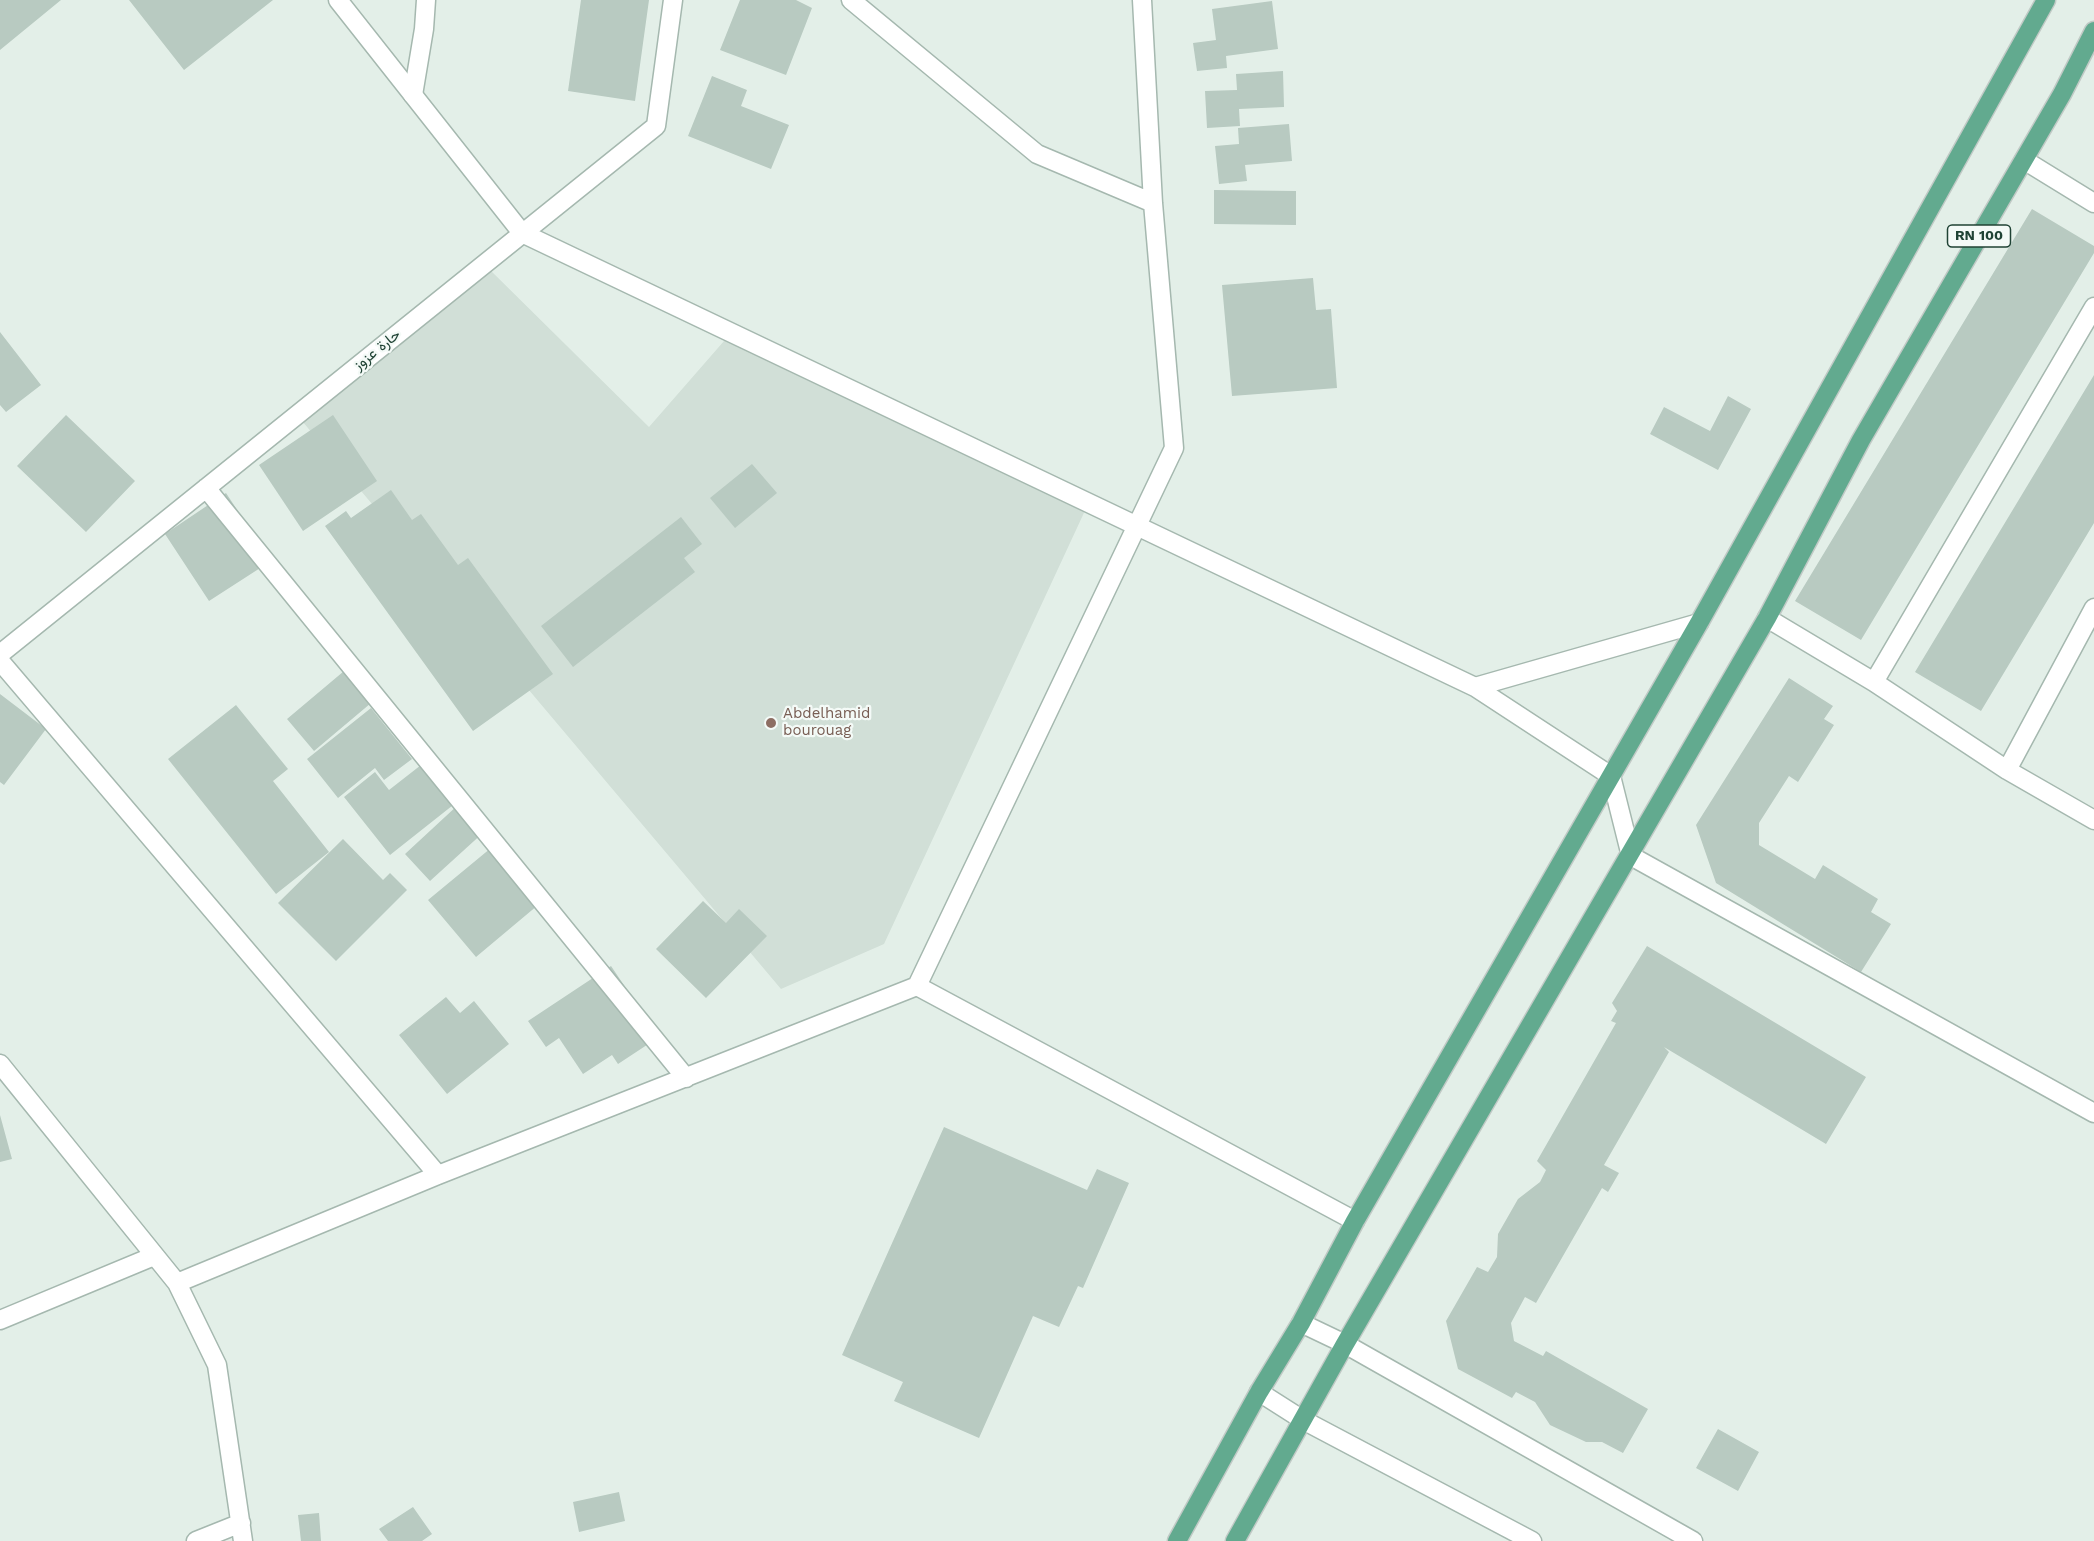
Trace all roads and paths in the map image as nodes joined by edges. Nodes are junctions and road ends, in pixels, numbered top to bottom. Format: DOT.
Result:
graph roads {
  1 [pos="338,0"];
  2 [pos="426,0"];
  3 [pos="674,0"];
  4 [pos="851,0"];
  5 [pos="1142,0"];
  6 [pos="2046,0"];
  7 [pos="2094,31"];
  8 [pos="413,95"];
  9 [pos="2024,160"];
  10 [pos="1153,203"];
  11 [pos="2094,203"];
  12 [pos="522,233"];
  13 [pos="2094,307"];
  14 [pos="206,488"];
  15 [pos="1137,525"];
  16 [pos="2094,608"];
  17 [pos="1767,618"];
  18 [pos="1698,622"];
  19 [pos="0,654"];
  20 [pos="0,661"];
  21 [pos="1874,681"];
  22 [pos="1475,687"];
  23 [pos="2007,770"];
  24 [pos="1611,776"];
  25 [pos="2094,820"];
  26 [pos="1631,855"];
  27 [pos="917,986"];
  28 [pos="0,1064"];
  29 [pos="686,1078"];
  30 [pos="2094,1113"];
  31 [pos="438,1175"];
  32 [pos="1355,1221"];
  33 [pos="154,1256"];
  34 [pos="177,1283"];
  35 [pos="0,1320"];
  36 [pos="1301,1323"];
  37 [pos="1345,1344"];
  38 [pos="1259,1392"];
  39 [pos="1303,1420"];
  40 [pos="242,1532"];
  41 [pos="196,1541"];
  42 [pos="1177,1541"];
  43 [pos="1235,1541"];
  44 [pos="1532,1541"];
  45 [pos="1693,1541"];
  1 -- 8 [label="street"];
  2 -- 8 [label="street"];
  3 -- 12 [label="street, حارة عزوز"];
  4 -- 10 [label="street"];
  5 -- 10 [label="street"];
  6 -- 18 [label="main road"];
  7 -- 9 [label="main road, RN 100"];
  8 -- 12 [label="street"];
  9 -- 11 [label="street"];
  9 -- 17 [label="main road, RN 100"];
  10 -- 15 [label="street"];
  12 -- 14 [label="street, حارة عزوز"];
  12 -- 15 [label="street"];
  13 -- 21 [label="street"];
  14 -- 19 [label="street, حارة عزوز"];
  14 -- 29 [label="street"];
  15 -- 22 [label="street"];
  15 -- 27 [label="street"];
  16 -- 23 [label="street"];
  17 -- 21 [label="street"];
  17 -- 26 [label="main road"];
  18 -- 22 [label="street"];
  18 -- 24 [label="main road"];
  20 -- 31 [label="street"];
  21 -- 23 [label="street"];
  22 -- 24 [label="street"];
  23 -- 25 [label="street"];
  24 -- 26 [label="street"];
  24 -- 32 [label="main road"];
  26 -- 30 [label="street"];
  26 -- 37 [label="main road"];
  27 -- 29 [label="street"];
  27 -- 32 [label="street"];
  28 -- 33 [label="street"];
  29 -- 31 [label="street"];
  31 -- 34 [label="street"];
  32 -- 36 [label="main road"];
  33 -- 34 [label="street"];
  33 -- 35 [label="street"];
  34 -- 40 [label="street"];
  36 -- 37 [label="street"];
  36 -- 38 [label="main road"];
  37 -- 39 [label="main road"];
  37 -- 45 [label="street"];
  38 -- 39 [label="street"];
  38 -- 42 [label="main road"];
  39 -- 43 [label="main road"];
  39 -- 44 [label="street"];
  40 -- 41 [label="street"];
}
